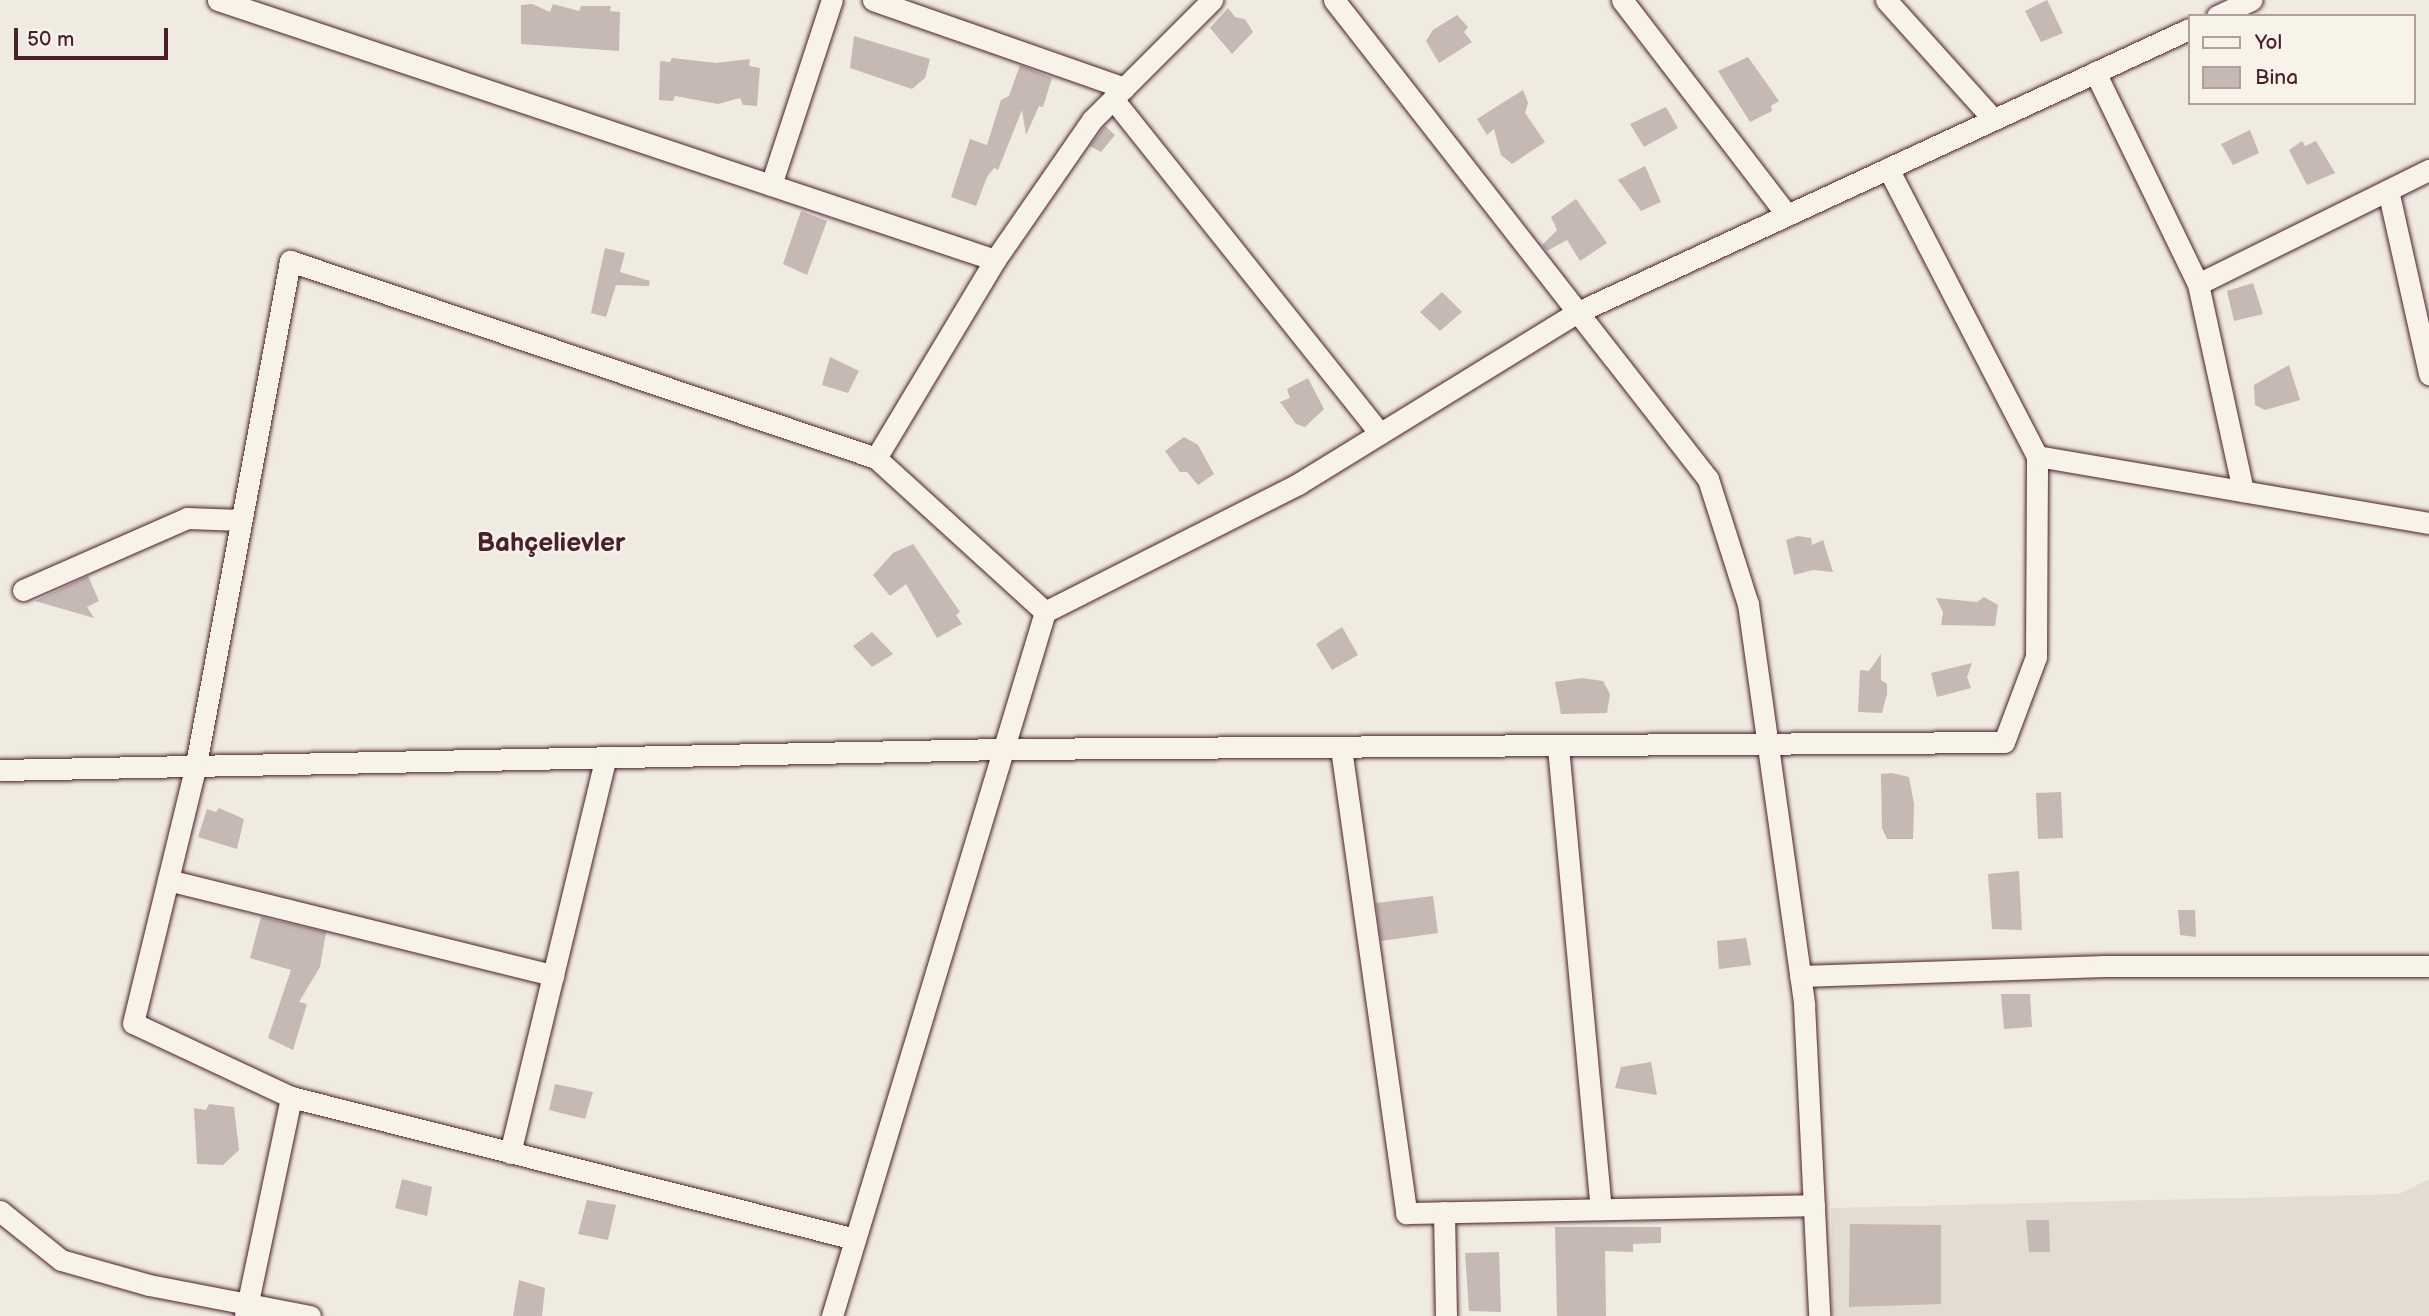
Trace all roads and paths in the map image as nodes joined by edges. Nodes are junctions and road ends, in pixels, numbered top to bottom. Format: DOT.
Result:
graph roads {
  1 [pos="218,0"];
  2 [pos="832,0"];
  3 [pos="873,0"];
  4 [pos="1212,0"];
  5 [pos="1334,0"];
  6 [pos="1622,0"];
  7 [pos="1886,0"];
  8 [pos="2251,0"];
  9 [pos="2215,10"];
  10 [pos="2188,29"];
  11 [pos="2095,72"];
  12 [pos="1119,93"];
  13 [pos="1993,119"];
  14 [pos="1888,168"];
  15 [pos="2429,170"];
  16 [pos="771,185"];
  17 [pos="2388,190"];
  18 [pos="1787,215"];
  19 [pos="995,260"];
  20 [pos="2198,284"];
  21 [pos="1578,312"];
  22 [pos="2429,374"];
  23 [pos="1380,433"];
  24 [pos="2037,456"];
  25 [pos="876,458"];
  26 [pos="2243,492"];
  27 [pos="242,520"];
  28 [pos="2429,523"];
  29 [pos="23,590"];
  30 [pos="1045,612"];
  31 [pos="1768,746"];
  32 [pos="1558,747"];
  33 [pos="1341,748"];
  34 [pos="1004,749"];
  35 [pos="606,757"];
  36 [pos="196,764"];
  37 [pos="0,770"];
  38 [pos="168,880"];
  39 [pos="2429,965"];
  40 [pos="553,975"];
  41 [pos="1800,976"];
  42 [pos="291,1097"];
  43 [pos="510,1153"];
  44 [pos="1814,1205"];
  45 [pos="1601,1209"];
  46 [pos="1444,1212"];
  47 [pos="3,1221"];
  48 [pos="855,1239"];
  49 [pos="247,1310"];
  50 [pos="310,1316"];
  51 [pos="832,1316"];
  52 [pos="1446,1316"];
  53 [pos="1819,1316"];
  1 -- 16 [label="street"];
  2 -- 16 [label="street"];
  3 -- 12 [label="street"];
  4 -- 12 [label="street"];
  5 -- 21 [label="street"];
  6 -- 18 [label="street"];
  7 -- 13 [label="street"];
  8 -- 9 [label="street"];
  10 -- 11 [label="street"];
  11 -- 13 [label="street"];
  11 -- 20 [label="street"];
  12 -- 19 [label="street"];
  12 -- 23 [label="street"];
  13 -- 14 [label="street"];
  14 -- 18 [label="street"];
  14 -- 24 [label="street"];
  15 -- 17 [label="street"];
  16 -- 19 [label="street"];
  17 -- 20 [label="street"];
  17 -- 22 [label="street"];
  18 -- 21 [label="street"];
  19 -- 25 [label="street"];
  20 -- 26 [label="street"];
  21 -- 23 [label="street"];
  21 -- 31 [label="street"];
  23 -- 30 [label="street"];
  24 -- 26 [label="street"];
  24 -- 31 [label="street"];
  25 -- 27 [label="street"];
  25 -- 30 [label="street"];
  26 -- 28 [label="street"];
  27 -- 29 [label="street"];
  27 -- 36 [label="street"];
  30 -- 34 [label="street"];
  31 -- 32 [label="street"];
  31 -- 41 [label="street"];
  32 -- 33 [label="street"];
  32 -- 45 [label="street"];
  33 -- 34 [label="street"];
  33 -- 46 [label="street"];
  34 -- 35 [label="street"];
  34 -- 48 [label="street"];
  35 -- 36 [label="street"];
  35 -- 40 [label="street"];
  36 -- 37 [label="street"];
  36 -- 38 [label="street"];
  38 -- 40 [label="street"];
  38 -- 42 [label="street"];
  39 -- 41 [label="street"];
  40 -- 43 [label="street"];
  41 -- 44 [label="street"];
  42 -- 43 [label="street"];
  42 -- 49 [label="street"];
  43 -- 48 [label="street"];
  44 -- 45 [label="street"];
  44 -- 53 [label="street"];
  45 -- 46 [label="street"];
  46 -- 52 [label="street"];
  47 -- 49 [label="street"];
  48 -- 51 [label="street"];
  49 -- 50 [label="street"];
}
